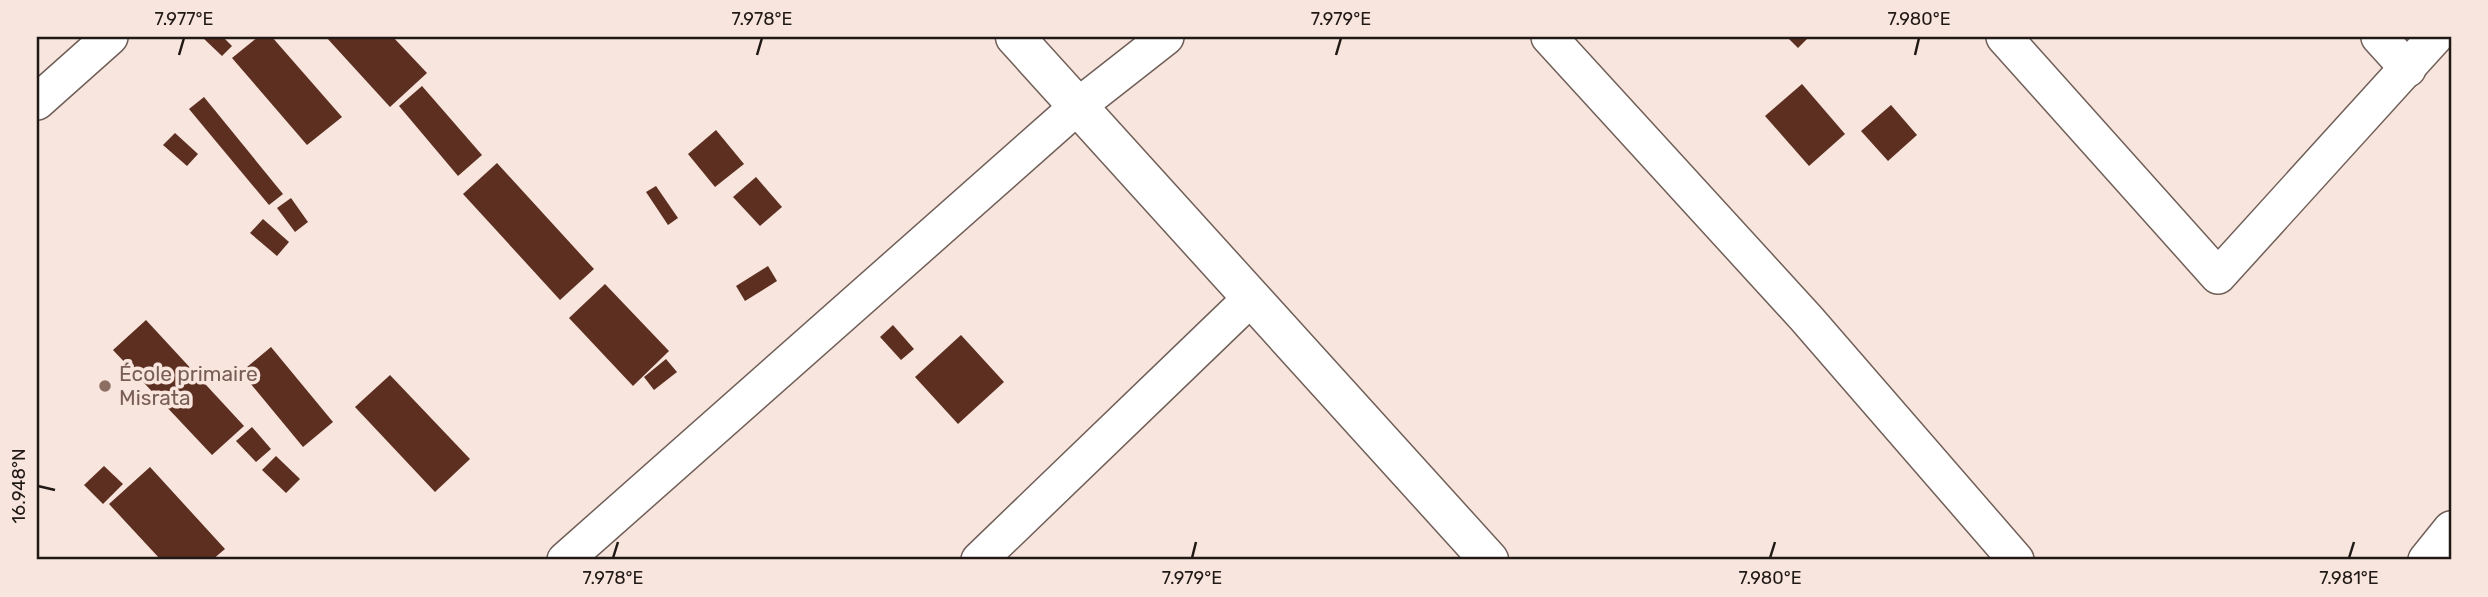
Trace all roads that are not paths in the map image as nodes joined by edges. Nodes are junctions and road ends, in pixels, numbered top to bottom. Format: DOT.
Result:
graph roads {
  1 [pos="110,37"];
  2 [pos="1015,37"];
  3 [pos="1166,37"];
  4 [pos="1549,37"];
  5 [pos="2004,37"];
  6 [pos="2379,37"];
  7 [pos="2435,37"];
  8 [pos="2408,69"];
  9 [pos="37,102"];
  10 [pos="1078,106"];
  11 [pos="1251,298"];
  12 [pos="2451,529"];
  13 [pos="565,560"];
  14 [pos="979,560"];
  15 [pos="1489,560"];
  16 [pos="2017,560"];
  17 [pos="2426,560"];
  1 -- 9 [label="street"];
  2 -- 10 [label="street"];
  3 -- 10 [label="street"];
  4 -- 16 [label="street"];
  5 -- 8 [label="street"];
  6 -- 8 [label="street"];
  7 -- 8 [label="street"];
  10 -- 11 [label="street"];
  10 -- 13 [label="street"];
  11 -- 14 [label="street"];
  11 -- 15 [label="street"];
  12 -- 17 [label="street"];
}
